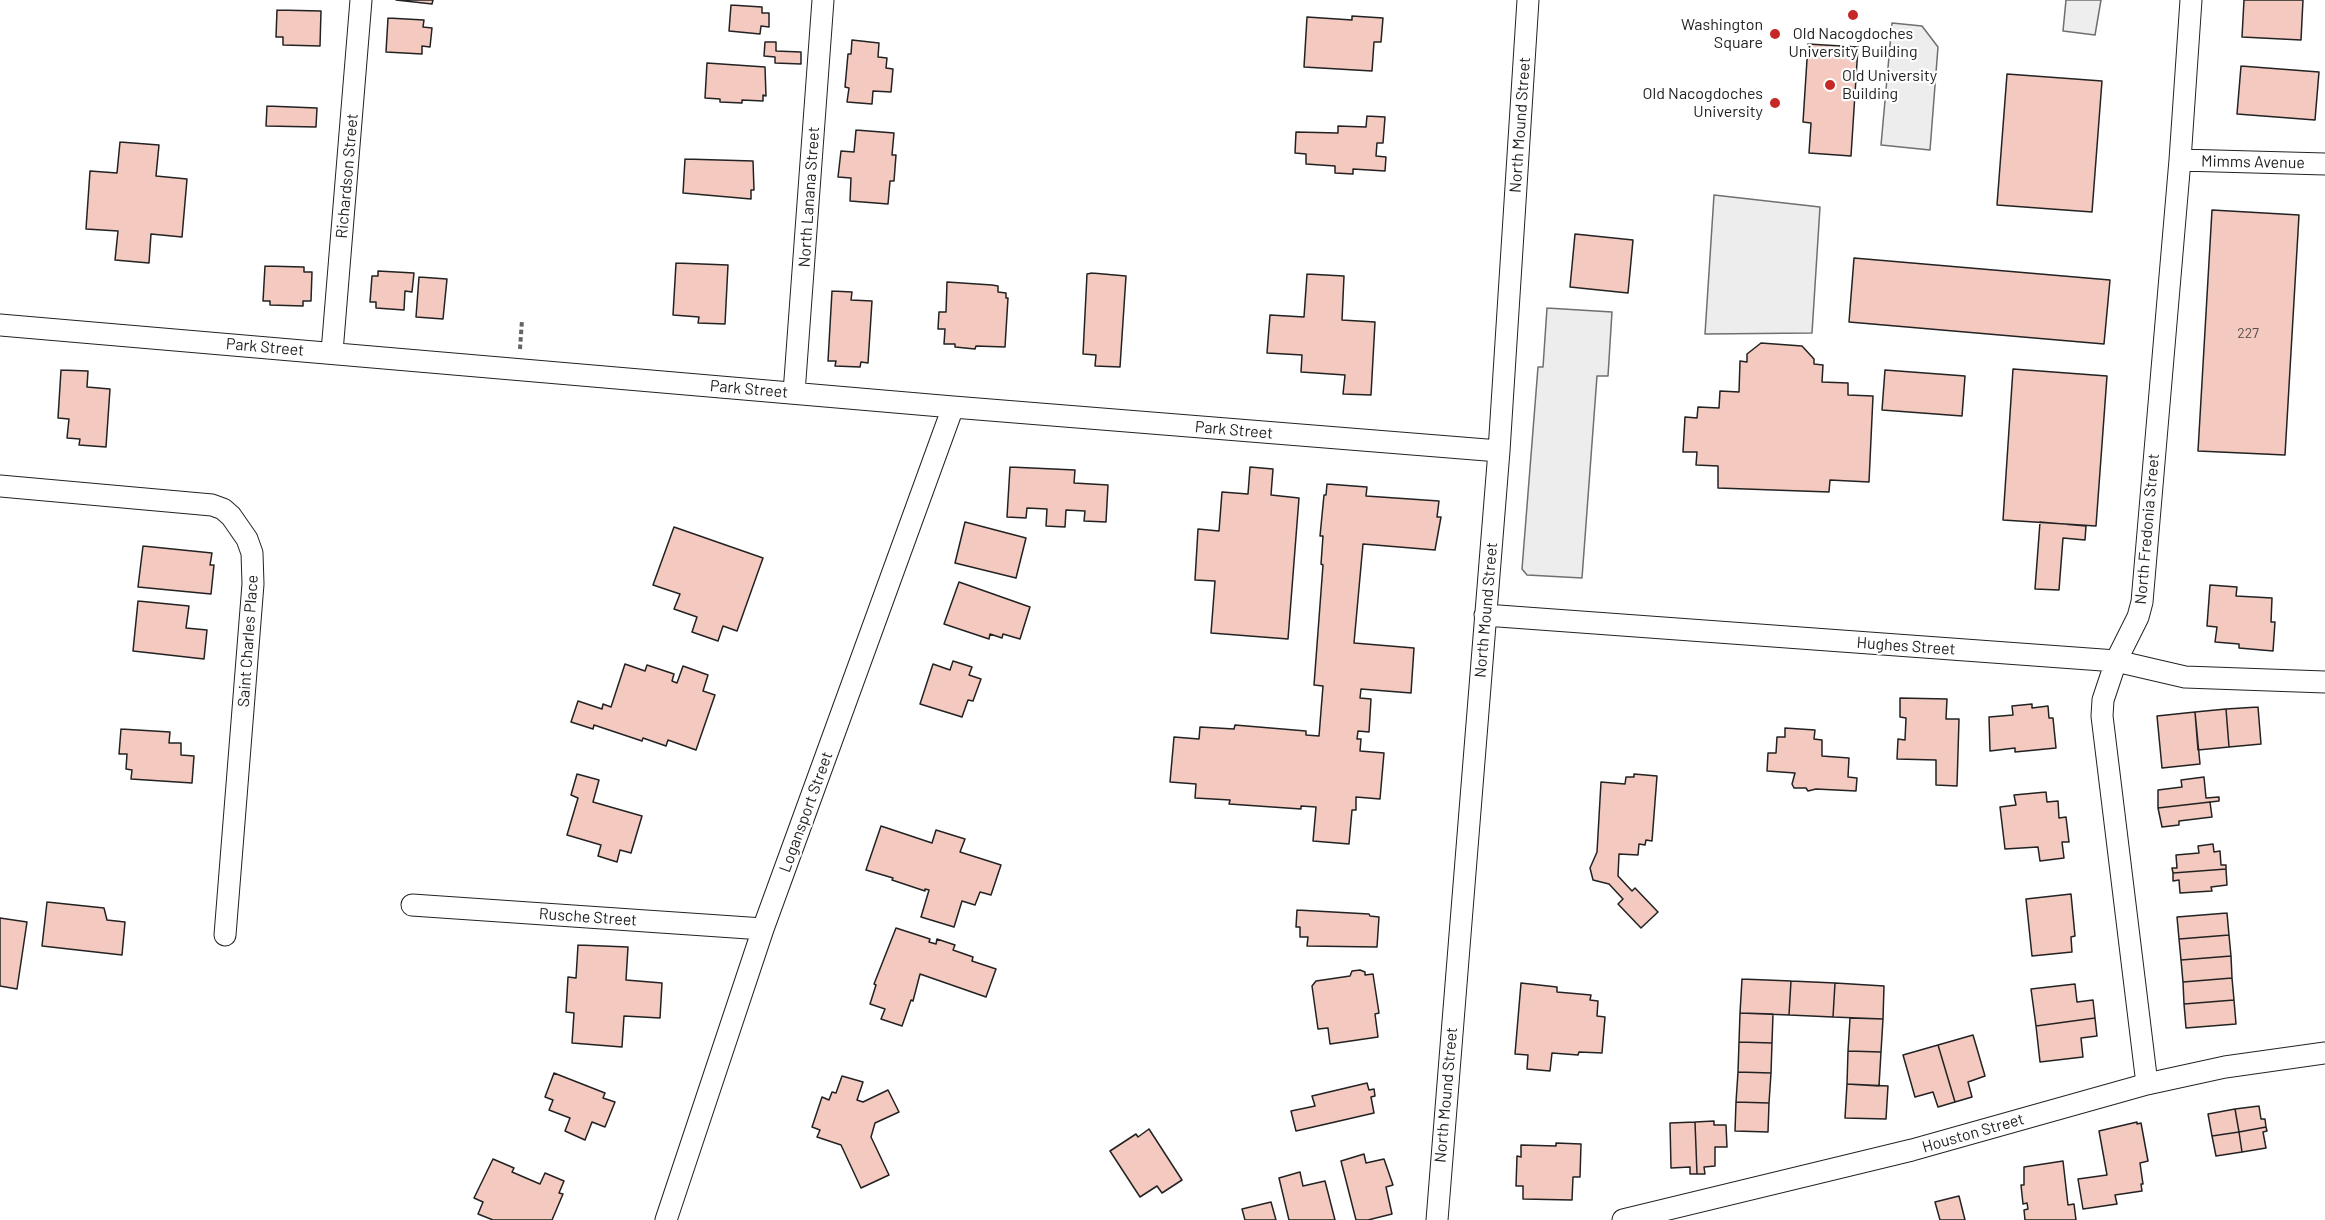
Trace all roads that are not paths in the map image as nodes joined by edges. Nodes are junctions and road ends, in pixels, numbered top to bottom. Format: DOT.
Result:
graph roads {
  1 [pos="361,0"];
  2 [pos="823,0"];
  3 [pos="1528,0"];
  4 [pos="2191,0"];
  5 [pos="2180,160"];
  6 [pos="2325,164"];
  7 [pos="0,325"];
  8 [pos="332,352"];
  9 [pos="794,393"];
  10 [pos="953,407"];
  11 [pos="1499,450"];
  12 [pos="0,486"];
  13 [pos="1485,615"];
  14 [pos="2116,661"];
  15 [pos="2325,682"];
  16 [pos="412,905"];
  17 [pos="763,929"];
  18 [pos="225,935"];
  19 [pos="2325,1053"];
  20 [pos="2146,1084"];
  21 [pos="666,1220"];
  22 [pos="1437,1220"];
  23 [pos="1623,1220"];
  1 -- 8 [label="street, Richardson Street"];
  2 -- 9 [label="street, North Lanana Street"];
  3 -- 11 [label="street, North Mound Street"];
  4 -- 5 [label="street, North Fredonia Street"];
  5 -- 6 [label="street, Mimms Avenue"];
  5 -- 14 [label="street, North Fredonia Street"];
  7 -- 8 [label="street, Park Street"];
  8 -- 9 [label="street, Park Street"];
  9 -- 10 [label="street, Park Street"];
  10 -- 11 [label="street, Park Street"];
  10 -- 17 [label="street, Logansport Street"];
  11 -- 13 [label="street, North Mound Street"];
  12 -- 18 [label="street, Saint Charles Place"];
  13 -- 14 [label="street, Hughes Street"];
  13 -- 22 [label="street, North Mound Street"];
  14 -- 15 [label="street, Hughes Street"];
  14 -- 20 [label="street, North Fredonia Street"];
  16 -- 17 [label="street, Rusche Street"];
  17 -- 21 [label="street, Logansport Street"];
  19 -- 20 [label="street, Houston Street"];
  20 -- 23 [label="street, Houston Street"];
}
